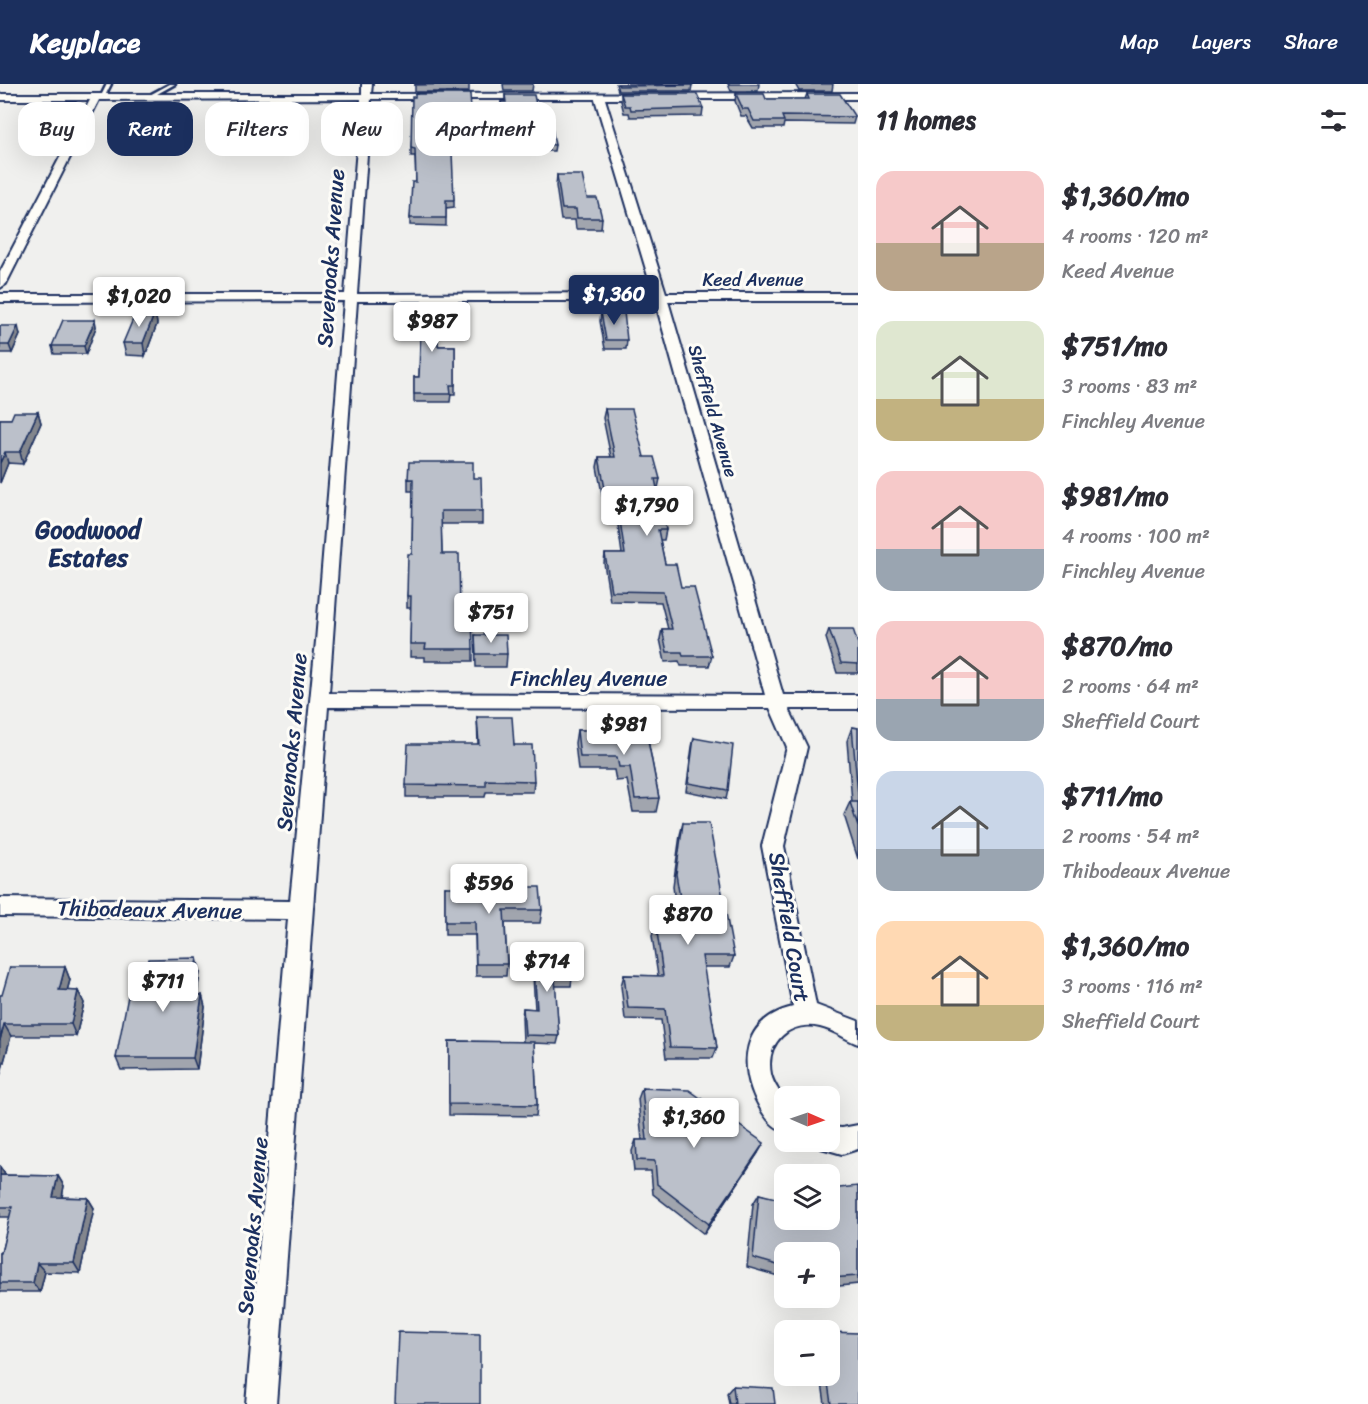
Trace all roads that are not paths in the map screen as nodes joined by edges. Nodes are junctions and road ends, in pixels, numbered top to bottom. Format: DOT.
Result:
graph roads {
  1 [pos="109,84"];
  2 [pos="173,84"];
  3 [pos="709,84"];
  4 [pos="366,90"];
  5 [pos="599,96"];
  6 [pos="715,96"];
  7 [pos="858,96"];
  8 [pos="0,97"];
  9 [pos="99,97"];
  10 [pos="148,97"];
  11 [pos="0,284"];
  12 [pos="351,297"];
  13 [pos="858,297"];
  14 [pos="0,298"];
  15 [pos="661,299"];
  16 [pos="320,700"];
  17 [pos="776,702"];
  18 [pos="858,702"];
  19 [pos="0,907"];
  20 [pos="300,910"];
  21 [pos="806,1015"];
  22 [pos="858,1033"];
  23 [pos="774,1106"];
  24 [pos="858,1137"];
  25 [pos="840,1141"];
  26 [pos="261,1404"];
  1 -- 9 [label="lane"];
  2 -- 10 [label="lane"];
  3 -- 6 [label="street"];
  4 -- 5 [label="street"];
  4 -- 10 [label="street"];
  4 -- 12 [label="street, Sevenoaks Avenue"];
  5 -- 6 [label="street"];
  5 -- 15 [label="street, Sheffield Avenue"];
  6 -- 7 [label="street"];
  8 -- 9 [label="street"];
  9 -- 10 [label="street"];
  9 -- 11 [label="street"];
  12 -- 14 [label="street, Keed Avenue"];
  12 -- 15 [label="street, Keed Avenue"];
  12 -- 16 [label="street, Sevenoaks Avenue"];
  13 -- 15 [label="street, Keed Avenue"];
  15 -- 17 [label="street, Sheffield Avenue"];
  16 -- 17 [label="street, Finchley Avenue"];
  16 -- 20 [label="street, Sevenoaks Avenue"];
  17 -- 18 [label="street, Finchley Avenue"];
  17 -- 21 [label="street, Sheffield Court"];
  19 -- 20 [label="street, Thibodeaux Avenue"];
  20 -- 26 [label="street, Sevenoaks Avenue"];
  21 -- 22 [label="street, Sheffield Court"];
  21 -- 23 [label="street, Sheffield Court"];
  24 -- 25 [label="street"];
}
